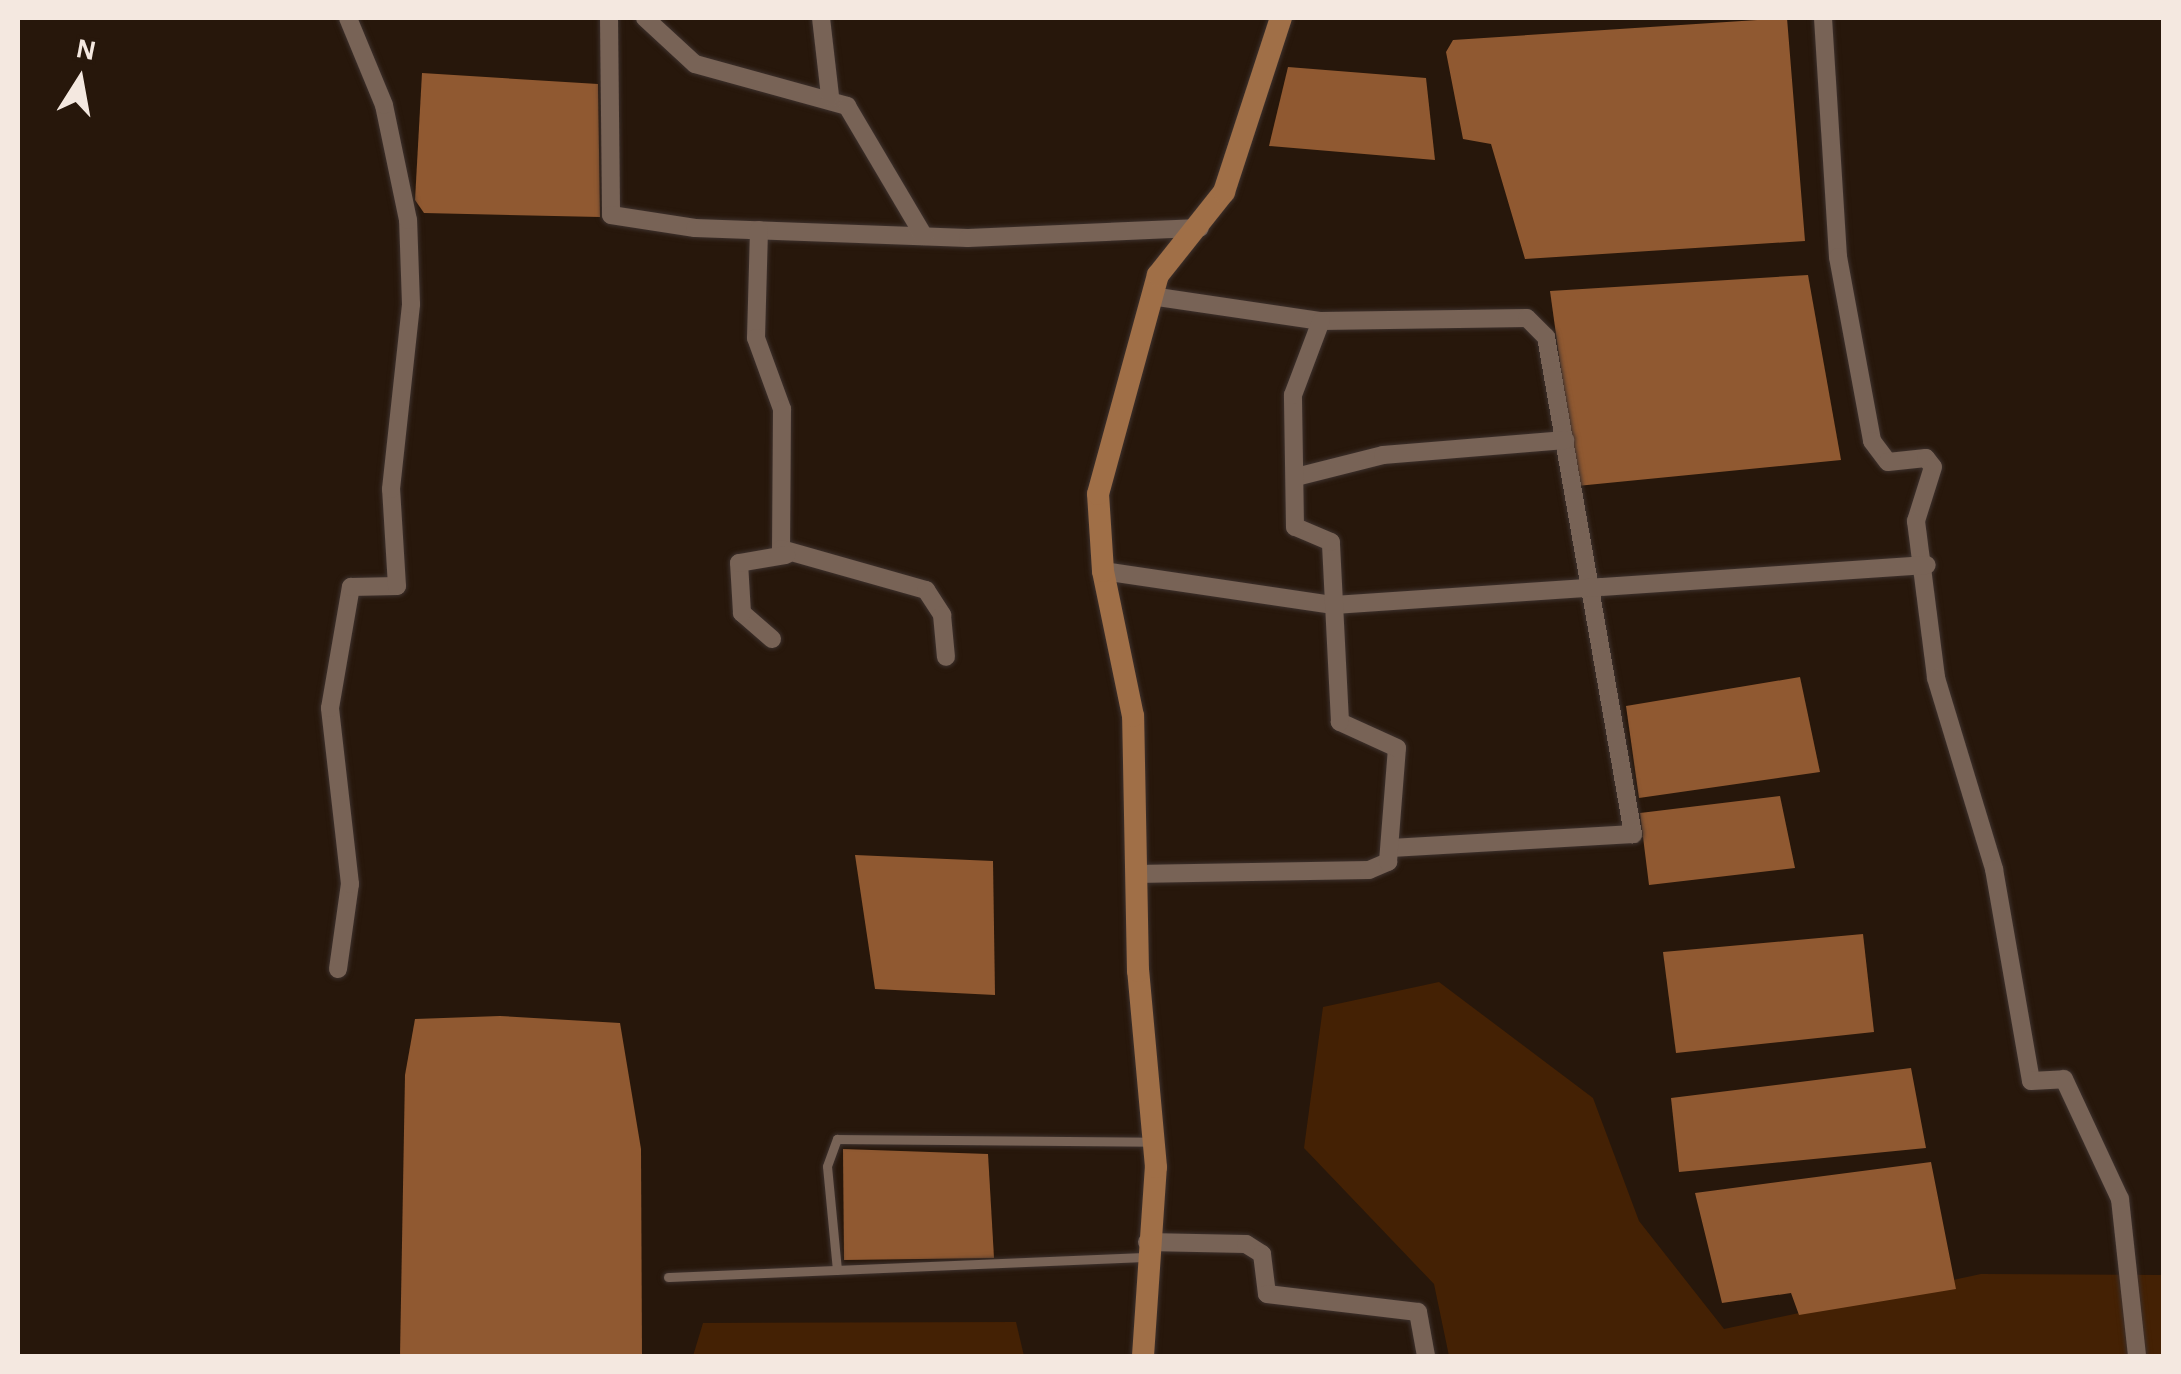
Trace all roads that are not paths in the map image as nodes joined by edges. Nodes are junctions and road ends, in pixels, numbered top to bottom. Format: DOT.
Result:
graph roads {
  1 [pos="348,18"];
  2 [pos="609,18"];
  3 [pos="645,18"];
  4 [pos="822,18"];
  5 [pos="1282,18"];
  6 [pos="1823,18"];
  7 [pos="830,96"];
  8 [pos="1200,228"];
  9 [pos="759,230"];
  10 [pos="924,236"];
  11 [pos="1151,296"];
  12 [pos="1321,321"];
  13 [pos="1565,440"];
  14 [pos="1296,477"];
  15 [pos="786,555"];
  16 [pos="1927,565"];
  17 [pos="1103,570"];
  18 [pos="1592,590"];
  19 [pos="1334,606"];
  20 [pos="772,639"];
  21 [pos="946,657"];
  22 [pos="1391,848"];
  23 [pos="1135,874"];
  24 [pos="338,970"];
  25 [pos="1153,1142"];
  26 [pos="1147,1250"];
  27 [pos="837,1270"];
  28 [pos="668,1277"];
  29 [pos="1143,1356"];
  30 [pos="1426,1356"];
  31 [pos="2137,1356"];
  1 -- 24 [label="street"];
  2 -- 9 [label="street"];
  3 -- 7 [label="street"];
  4 -- 7 [label="street"];
  5 -- 8 [label="street"];
  6 -- 16 [label="street"];
  7 -- 10 [label="street"];
  8 -- 10 [label="street"];
  8 -- 11 [label="street"];
  9 -- 10 [label="street"];
  9 -- 15 [label="street"];
  11 -- 12 [label="street"];
  11 -- 17 [label="street"];
  12 -- 13 [label="street"];
  12 -- 14 [label="street"];
  13 -- 14 [label="street"];
  13 -- 18 [label="street"];
  14 -- 19 [label="street"];
  15 -- 20 [label="street"];
  15 -- 21 [label="street"];
  16 -- 18 [label="street"];
  16 -- 31 [label="street"];
  17 -- 19 [label="street"];
  17 -- 23 [label="street"];
  18 -- 19 [label="street"];
  18 -- 22 [label="street"];
  19 -- 22 [label="street"];
  22 -- 23 [label="street"];
  23 -- 25 [label="street"];
  25 -- 26 [label="street"];
  25 -- 27 [label="lane"];
  26 -- 27 [label="lane"];
  26 -- 29 [label="street"];
  26 -- 30 [label="street"];
  27 -- 28 [label="lane"];
}
